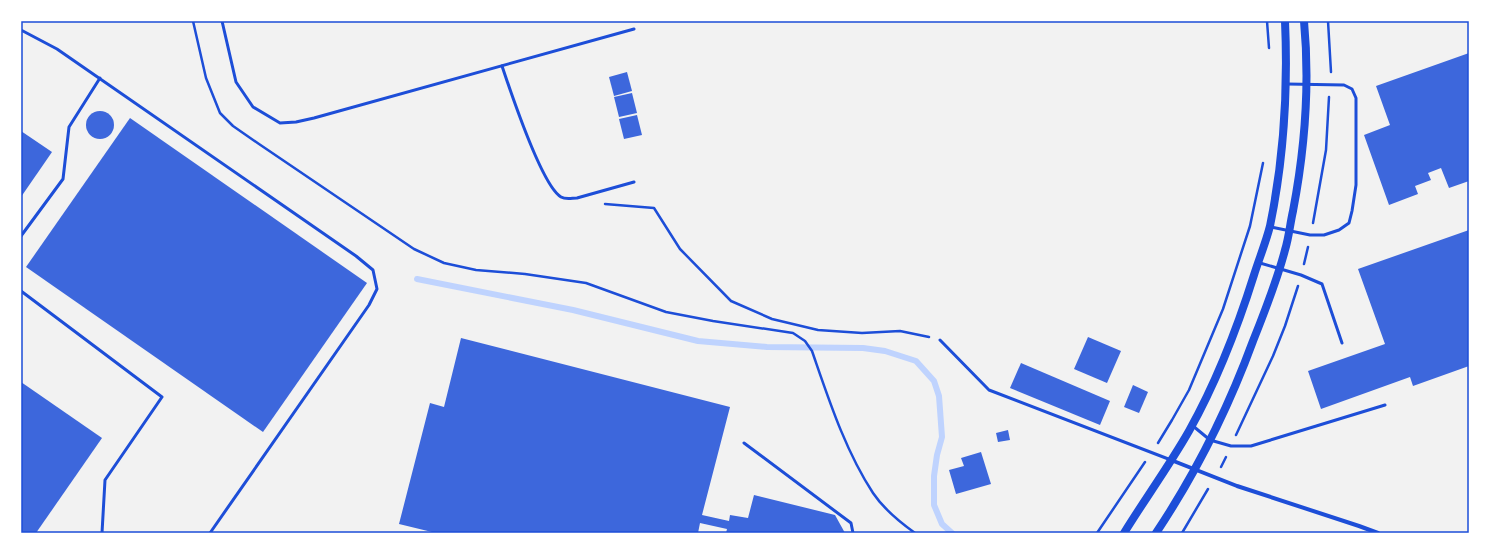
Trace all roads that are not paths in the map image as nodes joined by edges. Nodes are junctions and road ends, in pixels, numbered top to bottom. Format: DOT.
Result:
graph roads {
  1 [pos="222,21"];
  2 [pos="1285,21"];
  3 [pos="1304,21"];
  4 [pos="634,29"];
  5 [pos="21,30"];
  6 [pos="502,66"];
  7 [pos="100,78"];
  8 [pos="1287,84"];
  9 [pos="1307,85"];
  10 [pos="634,182"];
  11 [pos="1269,227"];
  12 [pos="1289,231"];
  13 [pos="21,236"];
  14 [pos="1258,262"];
  15 [pos="1279,269"];
  16 [pos="21,291"];
  17 [pos="940,340"];
  18 [pos="1342,342"];
  19 [pos="1385,405"];
  20 [pos="1192,425"];
  21 [pos="1210,440"];
  22 [pos="744,443"];
  23 [pos="1170,460"];
  24 [pos="1195,470"];
  25 [pos="102,533"];
  26 [pos="210,533"];
  27 [pos="853,533"];
  28 [pos="1124,533"];
  29 [pos="1156,533"];
  30 [pos="1378,533"];
  1 -- 6 [label="lane"];
  2 -- 8 [label="main road"];
  3 -- 9 [label="main road"];
  4 -- 6 [label="lane"];
  5 -- 7 [label="lane"];
  6 -- 10 [label="lane"];
  7 -- 13 [label="lane"];
  7 -- 26 [label="lane"];
  8 -- 9 [label="lane"];
  8 -- 11 [label="main road"];
  9 -- 12 [label="main road"];
  9 -- 12 [label="lane"];
  11 -- 12 [label="lane"];
  11 -- 14 [label="main road"];
  12 -- 15 [label="main road"];
  14 -- 15 [label="lane"];
  14 -- 20 [label="main road"];
  15 -- 18 [label="lane"];
  15 -- 21 [label="main road"];
  16 -- 25 [label="lane"];
  17 -- 23 [label="lane"];
  19 -- 21 [label="lane"];
  20 -- 21 [label="lane"];
  20 -- 23 [label="main road"];
  21 -- 24 [label="main road"];
  22 -- 27 [label="lane"];
  23 -- 24 [label="street"];
  23 -- 28 [label="main road"];
  24 -- 29 [label="main road"];
  24 -- 30 [label="street"];
}
